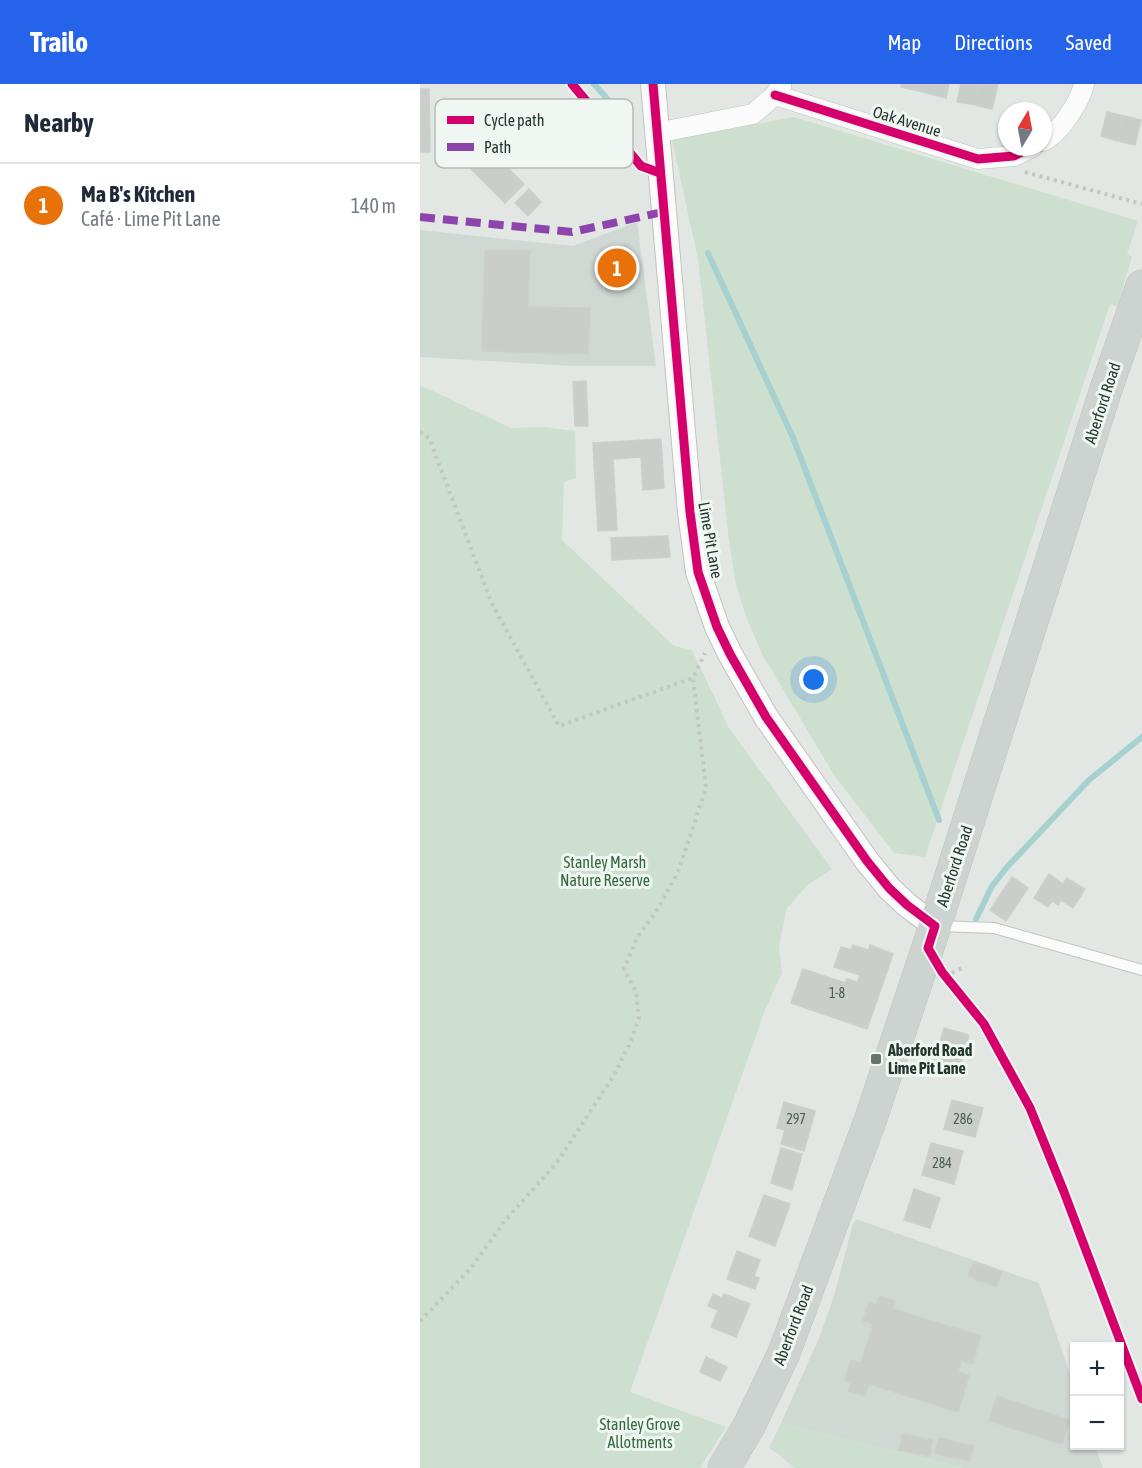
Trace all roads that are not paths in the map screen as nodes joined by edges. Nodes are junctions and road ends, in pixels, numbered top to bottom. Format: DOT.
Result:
graph roads {
  1 [pos="653,84"];
  2 [pos="1084,84"];
  3 [pos="779,90"];
  4 [pos="656,133"];
  5 [pos="1052,135"];
  6 [pos="1014,156"];
  7 [pos="1142,286"];
  8 [pos="931,937"];
  9 [pos="1142,970"];
  10 [pos="724,1468"];
  1 -- 4 [label="street, Lime Pit Lane"];
  2 -- 5 [label="street"];
  3 -- 4 [label="street"];
  3 -- 6 [label="street, Oak Avenue"];
  4 -- 8 [label="street, Lime Pit Lane"];
  7 -- 8 [label="main road, Aberford Road"];
  8 -- 9 [label="lane"];
  8 -- 10 [label="main road, Aberford Road"];
}
